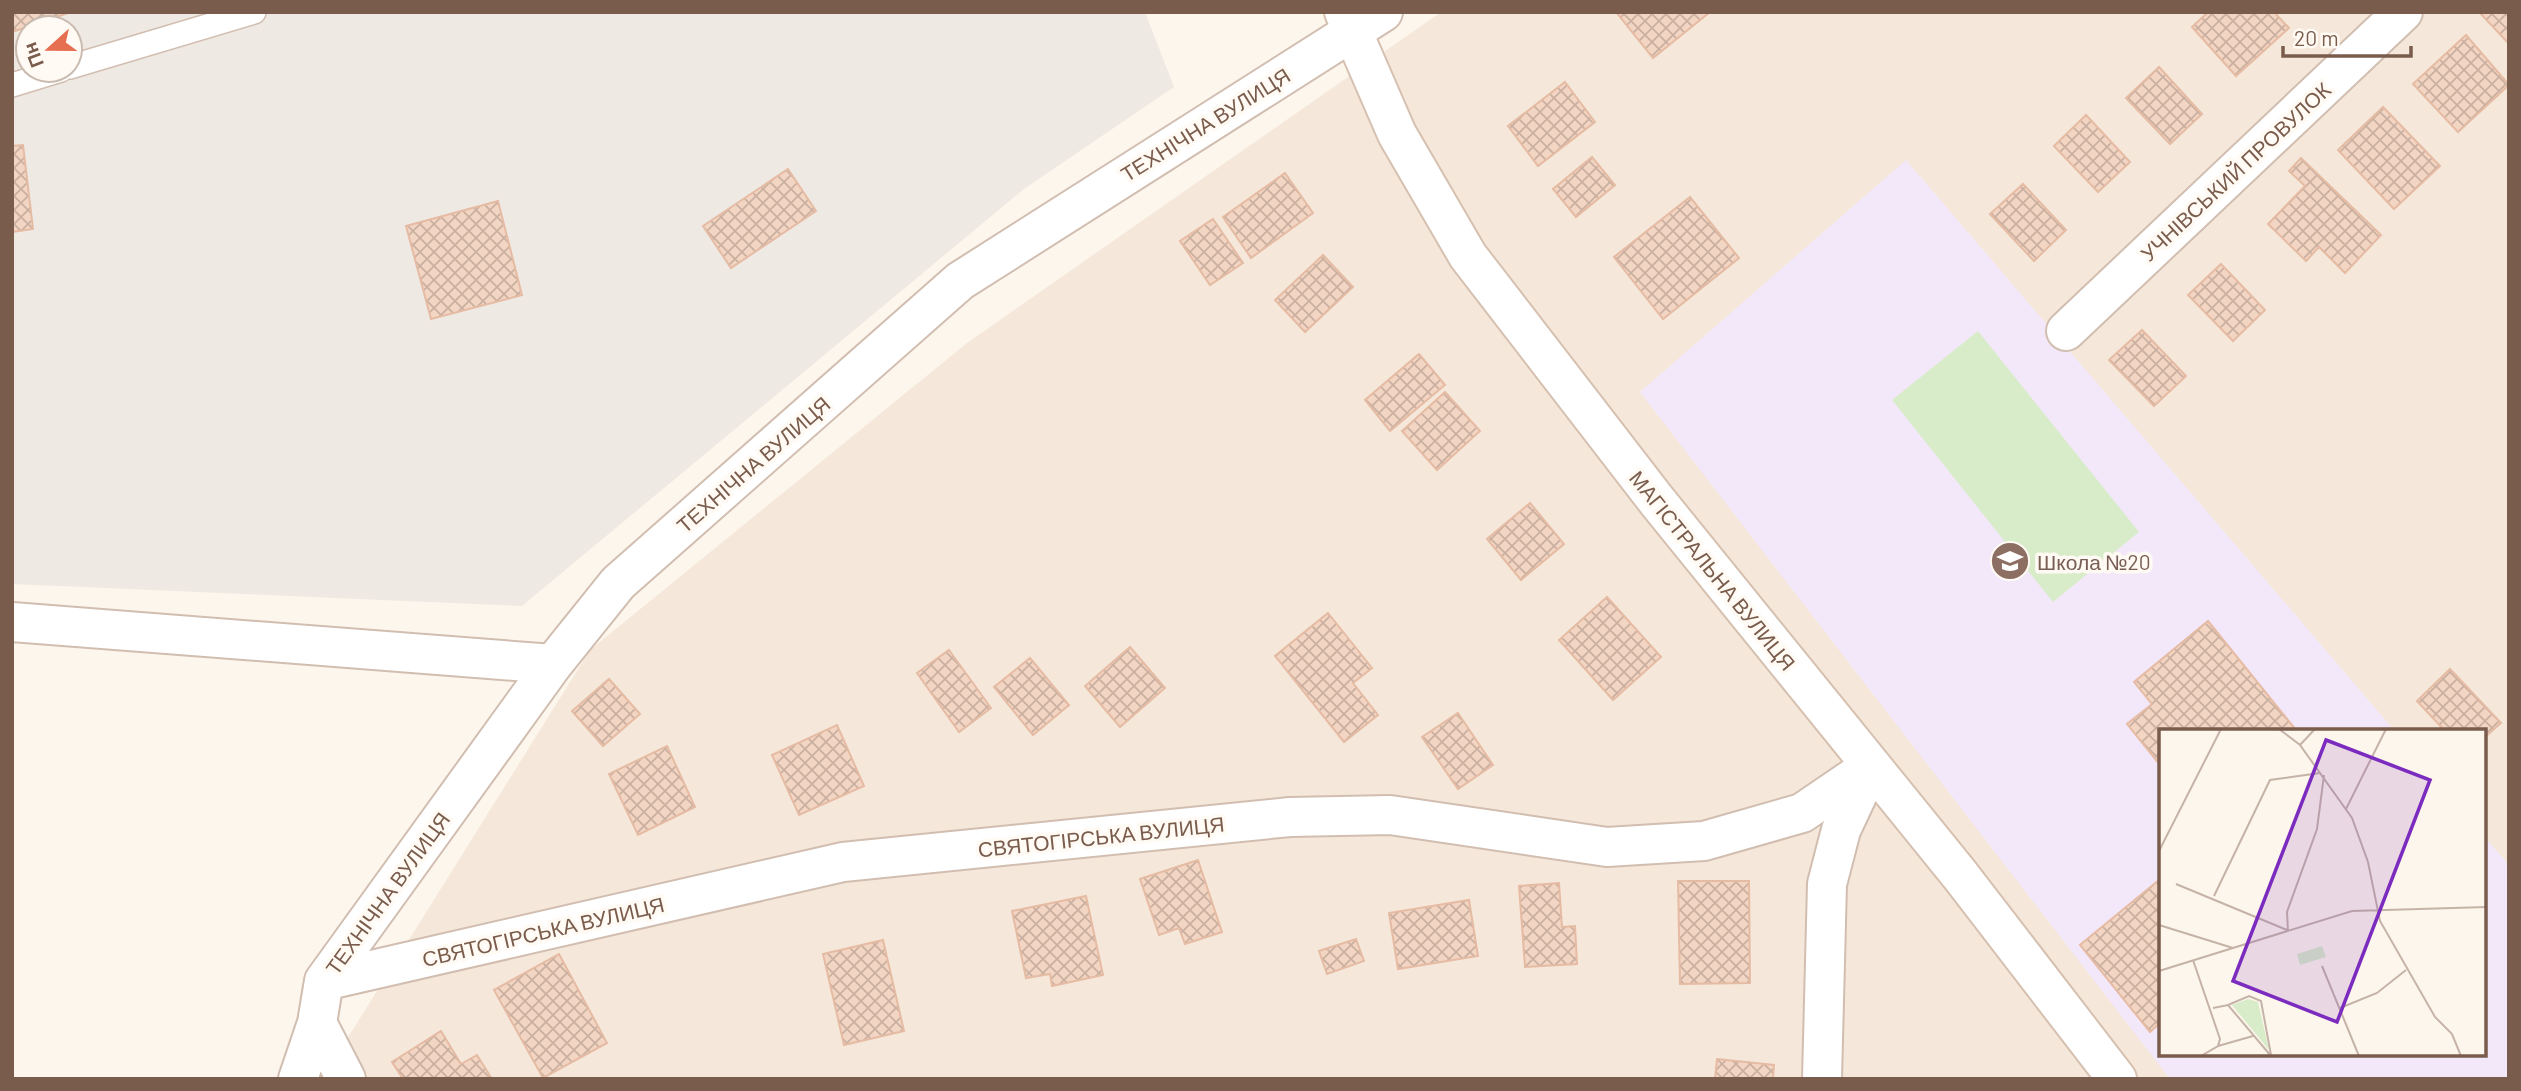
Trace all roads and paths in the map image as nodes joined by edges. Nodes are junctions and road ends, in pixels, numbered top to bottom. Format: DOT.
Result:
graph roads {
  1 [pos="254,12"];
  2 [pos="1383,12"];
  3 [pos="2387,17"];
  4 [pos="1348,23"];
  5 [pos="84,63"];
  6 [pos="2066,331"];
  7 [pos="12,622"];
  8 [pos="553,664"];
  9 [pos="1871,766"];
  10 [pos="324,981"];
  11 [pos="317,1023"];
  12 [pos="298,1079"];
  13 [pos="346,1079"];
  14 [pos="1822,1079"];
  15 [pos="2117,1079"];
  1 -- 5 [label="lane"];
  2 -- 4 [label="street, ТЕХНІЧНА ВУЛИЦЯ"];
  3 -- 6 [label="street, УЧНІВСЬКИЙ ПРОВУЛОК"];
  4 -- 8 [label="street, ТЕХНІЧНА ВУЛИЦЯ"];
  4 -- 9 [label="street, МАГІСТРАЛЬНА ВУЛИЦЯ"];
  7 -- 8 [label="street"];
  8 -- 10 [label="street, ТЕХНІЧНА ВУЛИЦЯ"];
  9 -- 10 [label="street, СВЯТОГІРСЬКА ВУЛИЦЯ"];
  9 -- 14 [label="street"];
  9 -- 15 [label="street, МАГІСТРАЛЬНА ВУЛИЦЯ"];
  10 -- 11 [label="street, ТЕХНІЧНА ВУЛИЦЯ"];
  11 -- 12 [label="street, ТЕХНІЧНА ВУЛИЦЯ"];
  11 -- 13 [label="street"];
}
